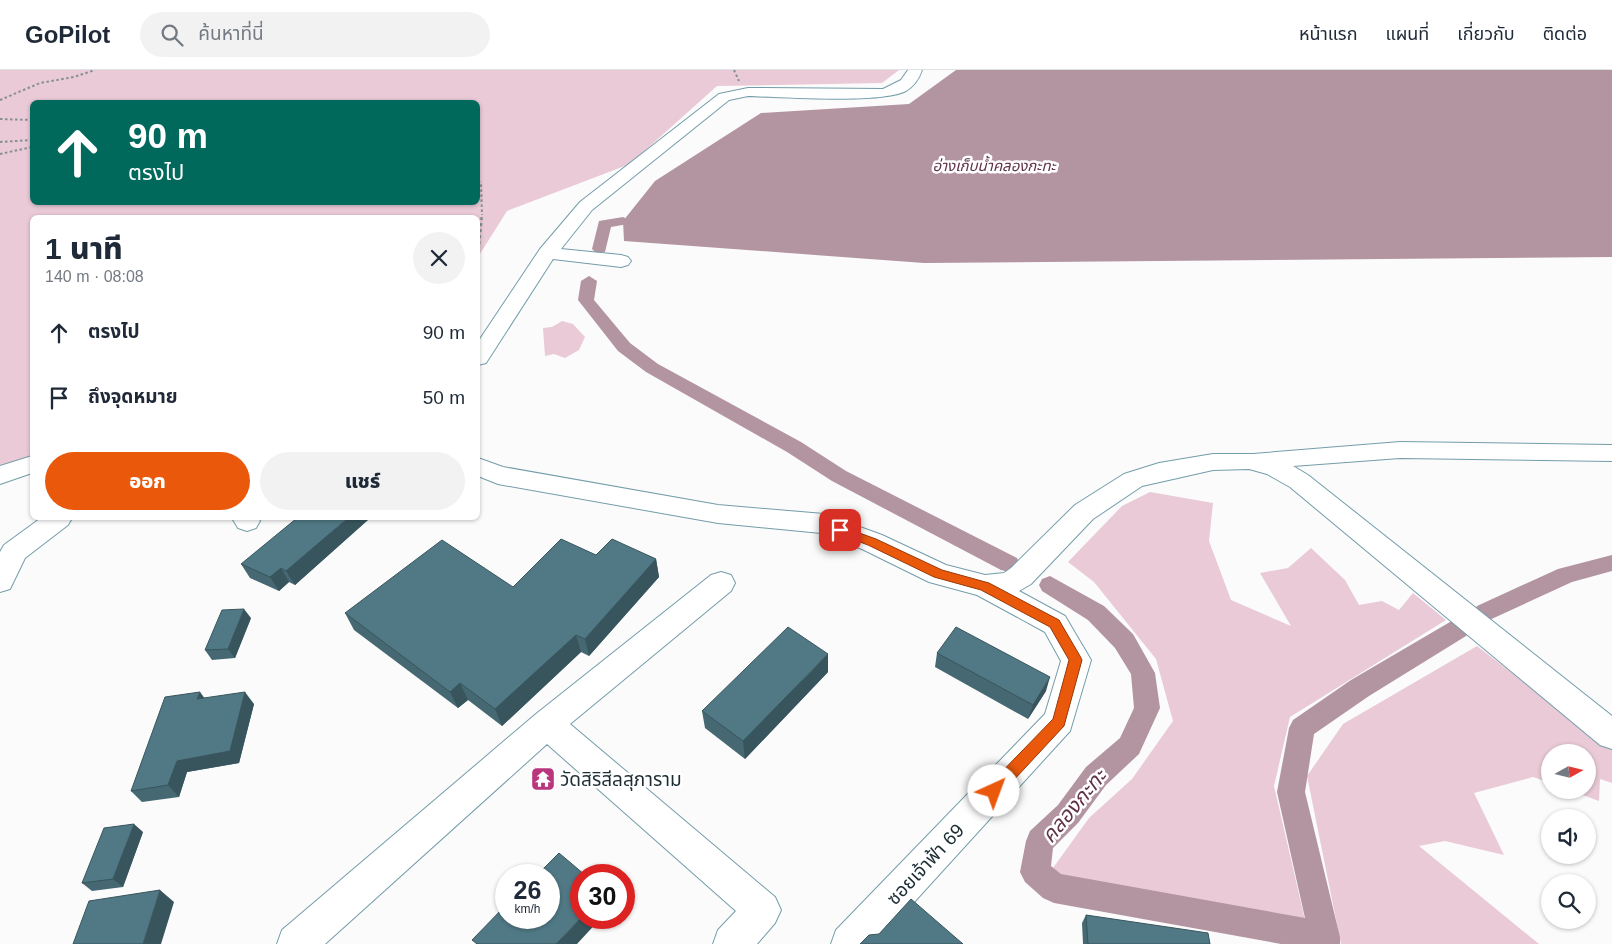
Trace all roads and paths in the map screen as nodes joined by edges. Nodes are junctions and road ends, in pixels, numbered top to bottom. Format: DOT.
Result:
graph roads {
  1 [pos="95,70"];
  2 [pos="915,70"];
  3 [pos="0,100"];
  4 [pos="0,119"];
  5 [pos="30,120"];
  6 [pos="30,140"];
  7 [pos="0,142"];
  8 [pos="30,147"];
  9 [pos="0,154"];
  10 [pos="480,182"];
  11 [pos="480,233"];
  12 [pos="547,252"];
  13 [pos="621,261"];
  14 [pos="480,355"];
  15 [pos="1612,452"];
  16 [pos="1249,461"];
  17 [pos="30,465"];
  18 [pos="480,467"];
  19 [pos="0,475"];
  20 [pos="56,520"];
  21 [pos="0,581"];
  22 [pos="722,582"];
  23 [pos="985,586"];
  24 [pos="548,724"];
  25 [pos="1612,735"];
  26 [pos="296,944"];
  27 [pos="732,944"];
  28 [pos="850,944"];
  1 -- 3 [label="path"];
  2 -- 12 [label="street"];
  4 -- 5 [label="path"];
  6 -- 7 [label="path"];
  8 -- 9 [label="path"];
  10 -- 11 [label="path"];
  12 -- 13 [label="street"];
  12 -- 14 [label="street"];
  15 -- 16 [label="street"];
  16 -- 23 [label="street"];
  16 -- 25 [label="street"];
  17 -- 19 [label="street"];
  18 -- 23 [label="street"];
  20 -- 21 [label="street"];
  22 -- 24 [label="street"];
  23 -- 28 [label="street, ซอยเจ้าฟ้า 69"];
  24 -- 26 [label="street"];
  24 -- 27 [label="street"];
}
